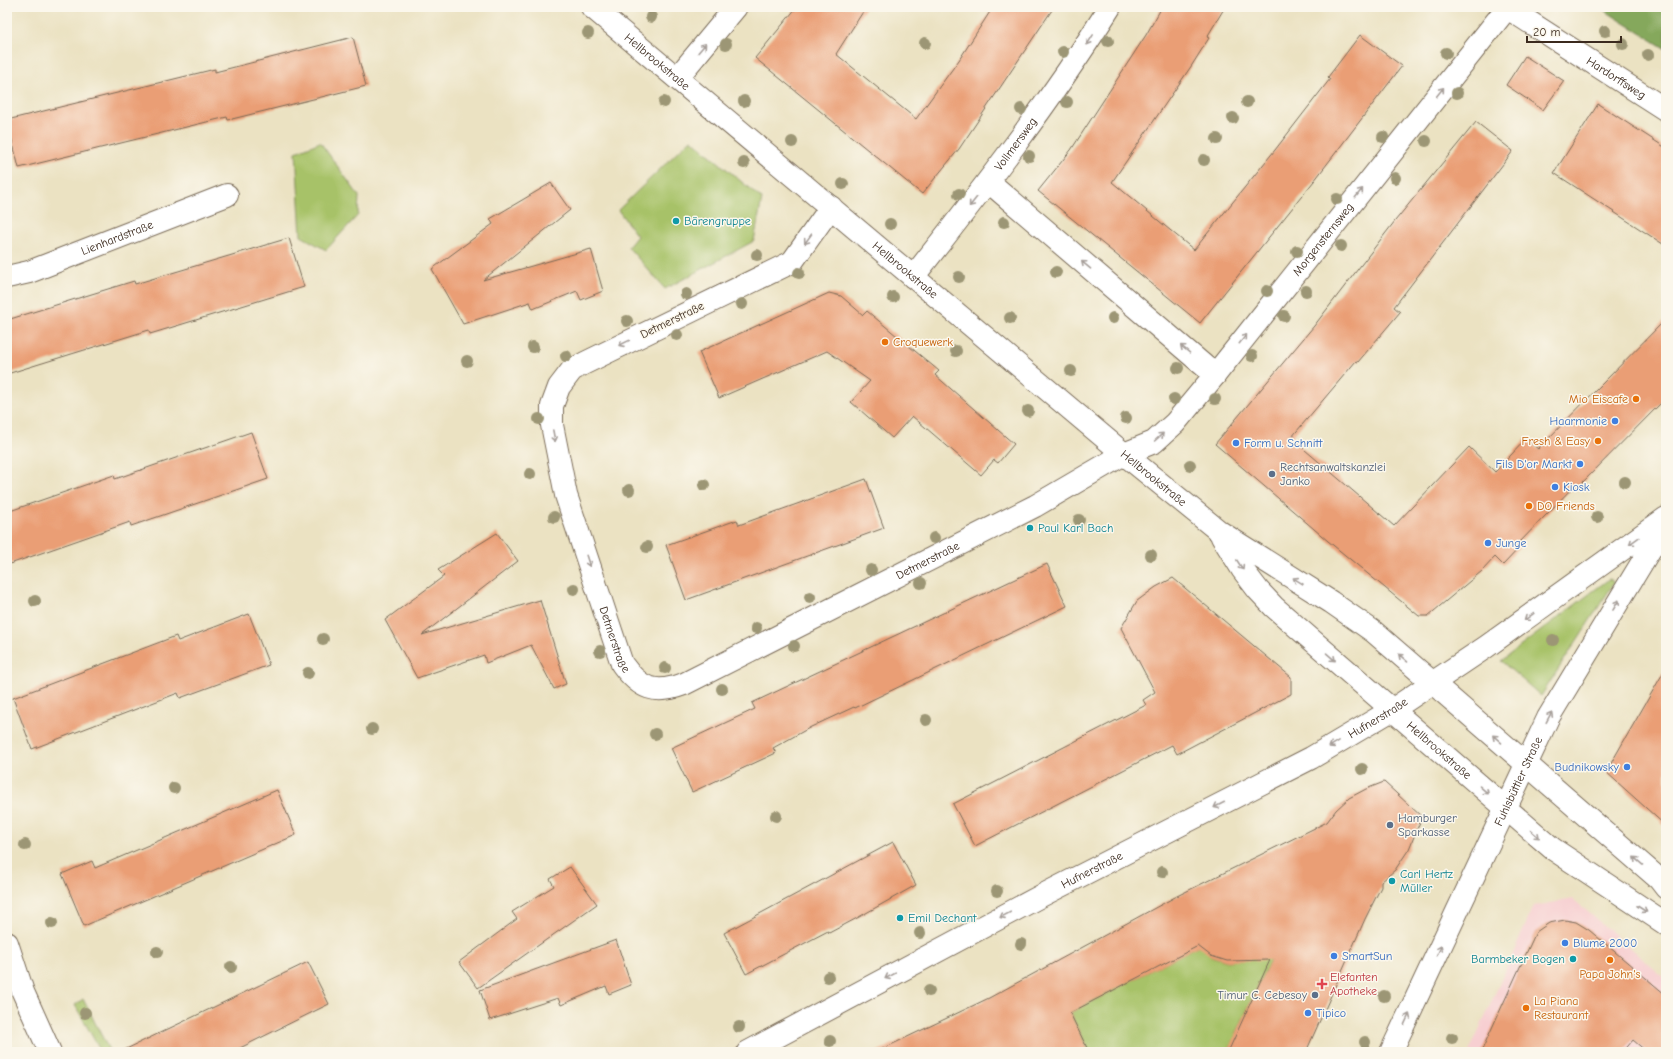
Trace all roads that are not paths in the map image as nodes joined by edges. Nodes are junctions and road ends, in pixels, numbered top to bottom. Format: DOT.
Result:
graph roads {
  1 [pos="592,7"];
  2 [pos="736,7"];
  3 [pos="1110,7"];
  4 [pos="1507,7"];
  5 [pos="677,78"];
  6 [pos="1666,110"];
  7 [pos="989,182"];
  8 [pos="227,195"];
  9 [pos="831,207"];
  10 [pos="7,277"];
  11 [pos="913,277"];
  12 [pos="1215,375"];
  13 [pos="1124,454"];
  14 [pos="1666,518"];
  15 [pos="1666,523"];
  16 [pos="1220,532"];
  17 [pos="1433,683"];
  18 [pos="1392,710"];
  19 [pos="1526,764"];
  20 [pos="1506,809"];
  21 [pos="1666,888"];
  22 [pos="1666,924"];
  23 [pos="7,943"];
  24 [pos="50,1052"];
  25 [pos="748,1052"];
  26 [pos="1391,1052"];
  1 -- 5 [label="street, Hellbrookstraße"];
  5 -- 2 [label="street, one-way"];
  3 -- 7 [label="street, Vollmersweg, one-way"];
  4 -- 6 [label="street, Hardorffsweg"];
  12 -- 4 [label="street, Morgensternsweg, one-way"];
  5 -- 9 [label="street, Hellbrookstraße"];
  7 -- 11 [label="street, Vollmersweg, one-way"];
  12 -- 7 [label="street, one-way"];
  8 -- 10 [label="street, Lienhardstraße"];
  9 -- 11 [label="street, Hellbrookstraße"];
  9 -- 13 [label="street, Detmerstraße, one-way"];
  11 -- 13 [label="street, Hellbrookstraße"];
  13 -- 12 [label="street, Morgensternsweg, one-way"];
  13 -- 16 [label="street, Hellbrookstraße"];
  14 -- 17 [label="street, one-way"];
  19 -- 15 [label="street, Fuhlsbüttler Straße, one-way"];
  17 -- 16 [label="street, Hellbrookstraße, one-way"];
  16 -- 18 [label="street, Hellbrookstraße, one-way"];
  17 -- 18 [label="street, Hufnerstraße"];
  19 -- 17 [label="street, Hellbrookstraße, one-way"];
  18 -- 20 [label="street, Hellbrookstraße, one-way"];
  18 -- 25 [label="street, Hufnerstraße, one-way"];
  19 -- 20 [label="street, Fuhlsbüttler Straße"];
  21 -- 19 [label="street, Hellbrookstraße, one-way"];
  20 -- 22 [label="street, Hellbrookstraße, one-way"];
  26 -- 20 [label="street, Fuhlsbüttler Straße, one-way"];
  23 -- 24 [label="street"];
}
